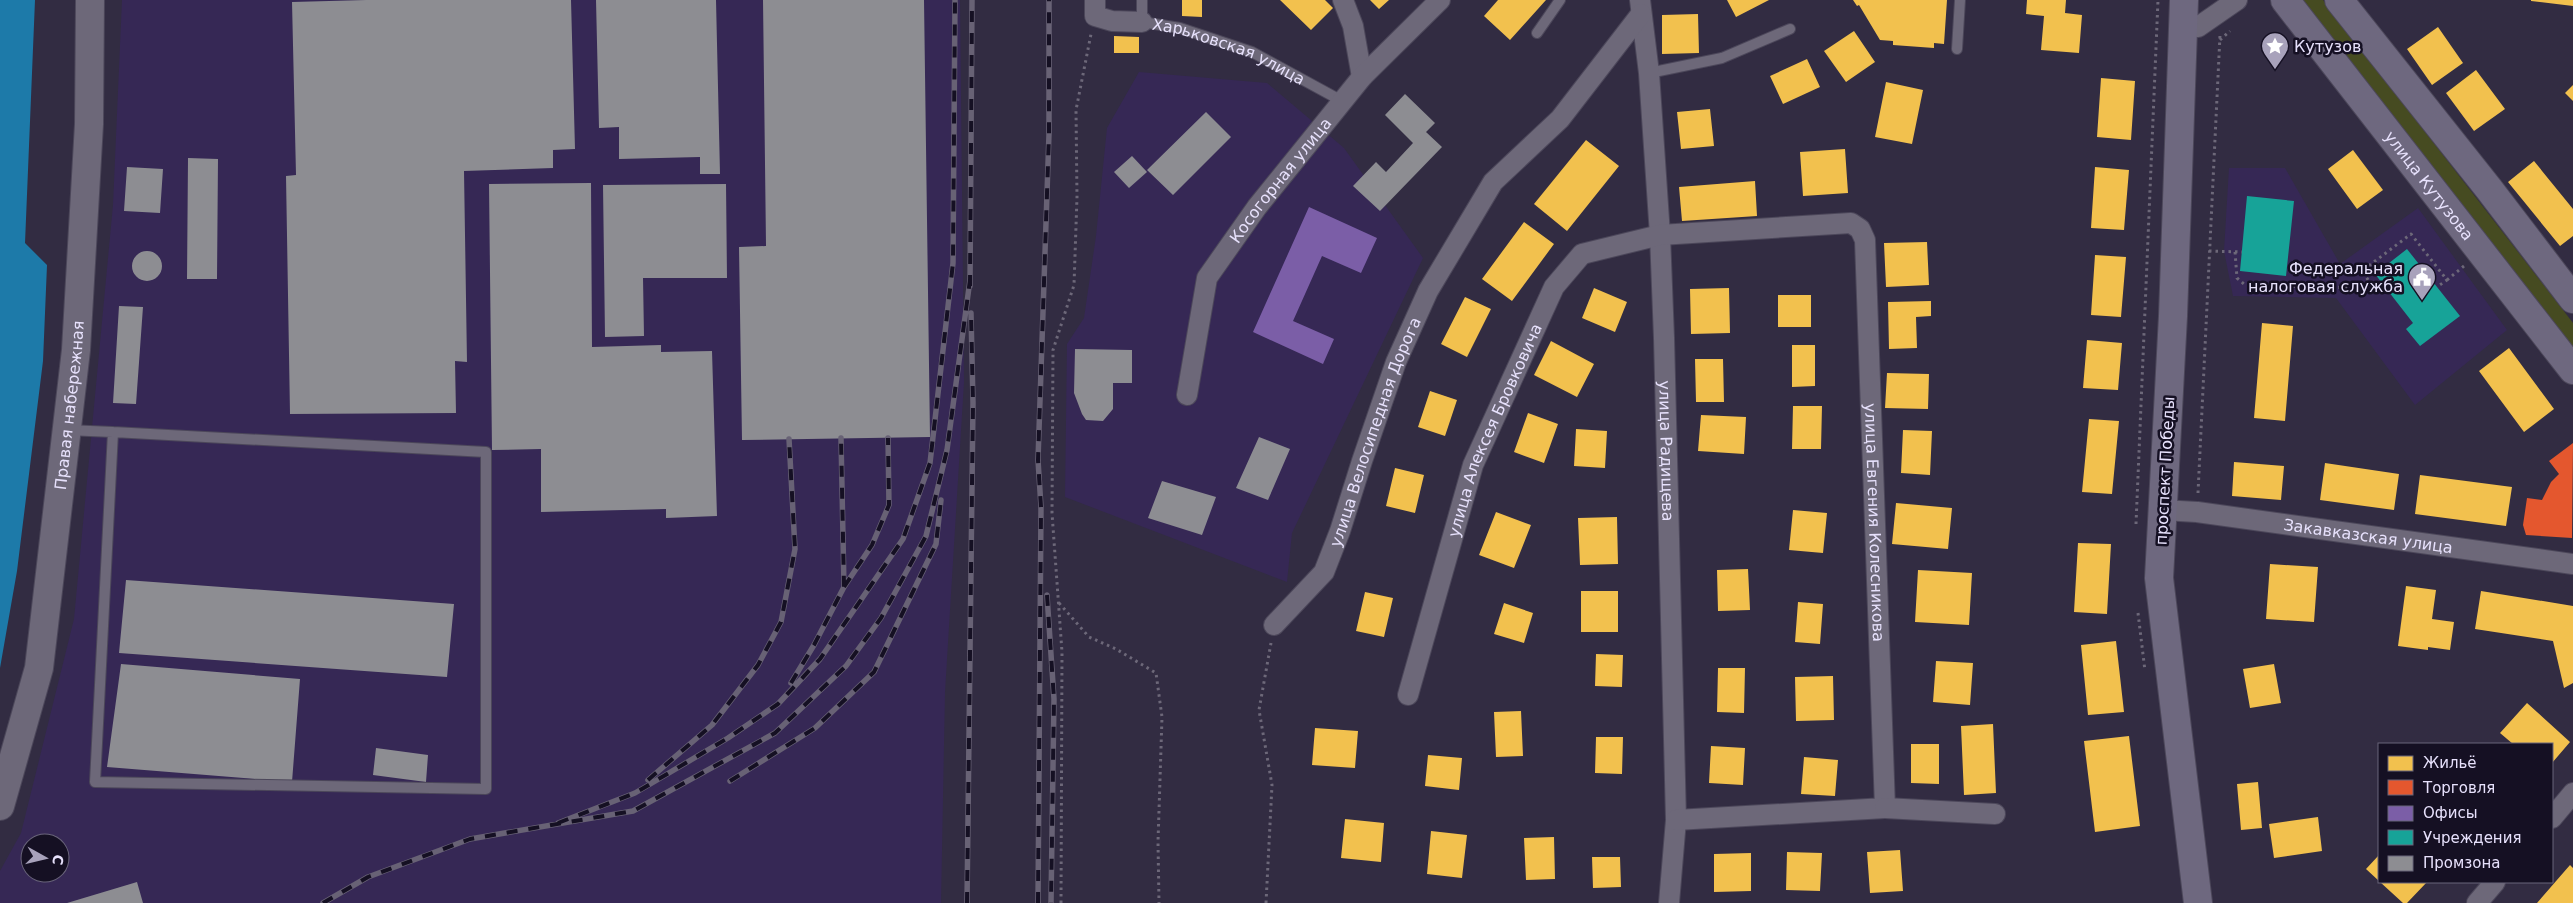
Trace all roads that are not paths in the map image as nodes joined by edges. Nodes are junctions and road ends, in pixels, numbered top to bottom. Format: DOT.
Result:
graph roads {
  1 [pos="90,0"];
  2 [pos="1142,0"];
  3 [pos="1343,0"];
  4 [pos="1440,0"];
  5 [pos="1560,0"];
  6 [pos="1960,0"];
  7 [pos="2184,0"];
  8 [pos="2285,0"];
  9 [pos="2339,0"];
  10 [pos="2219,4"];
  11 [pos="1640,7"];
  12 [pos="1095,8"];
  13 [pos="1142,22"];
  14 [pos="1790,29"];
  15 [pos="2191,32"];
  16 [pos="1537,33"];
  17 [pos="1958,49"];
  18 [pos="1649,73"];
  19 [pos="1362,78"];
  20 [pos="1342,101"];
  21 [pos="1660,235"];
  22 [pos="2573,299"];
  23 [pos="2573,370"];
  24 [pos="1187,395"];
  25 [pos="66,430"];
  26 [pos="114,432"];
  27 [pos="2162,510"];
  28 [pos="2573,564"];
  29 [pos="1274,625"];
  30 [pos="1408,695"];
  31 [pos="2573,794"];
  32 [pos="0,806"];
  33 [pos="1885,808"];
  34 [pos="1995,814"];
  35 [pos="2553,817"];
  36 [pos="1676,820"];
  37 [pos="2494,883"];
  38 [pos="1669,903"];
  39 [pos="2198,903"];
  40 [pos="2477,903"];
  1 -- 25 [label="main road, Правая набережная"];
  2 -- 13 [label="lane"];
  3 -- 19 [label="street"];
  4 -- 19 [label="street, Косогорная улица"];
  5 -- 16 [label="lane"];
  6 -- 17 [label="lane"];
  7 -- 15 [label="main road, проспект Победы"];
  8 -- 23 [label="main road, улица Кутузова"];
  9 -- 22 [label="main road"];
  10 -- 15 [label="main road, проспект Победы"];
  11 -- 18 [label="street, улица Радищева"];
  11 -- 29 [label="street, улица Велосипедная Дорога"];
  12 -- 13 [label="street, Харьковская улица"];
  13 -- 20 [label="lane, Харьковская улица"];
  14 -- 18 [label="lane"];
  15 -- 27 [label="main road, проспект Победы"];
  18 -- 21 [label="street, улица Радищева"];
  19 -- 20 [label="street, Косогорная улица"];
  20 -- 24 [label="street, Косогорная улица"];
  21 -- 30 [label="street, улица Алексея Бровковича"];
  21 -- 33 [label="street, улица Евгения Колесникова"];
  21 -- 36 [label="street, улица Радищева"];
  25 -- 26 [label="lane"];
  25 -- 32 [label="main road, Правая набережная"];
  26 -- 26 [label="lane"];
  27 -- 28 [label="street, Закавказская улица"];
  27 -- 39 [label="main road, проспект Победы"];
  31 -- 35 [label="street"];
  33 -- 34 [label="street"];
  33 -- 36 [label="street"];
  36 -- 38 [label="street, улица Радищева"];
  37 -- 40 [label="street"];
}
